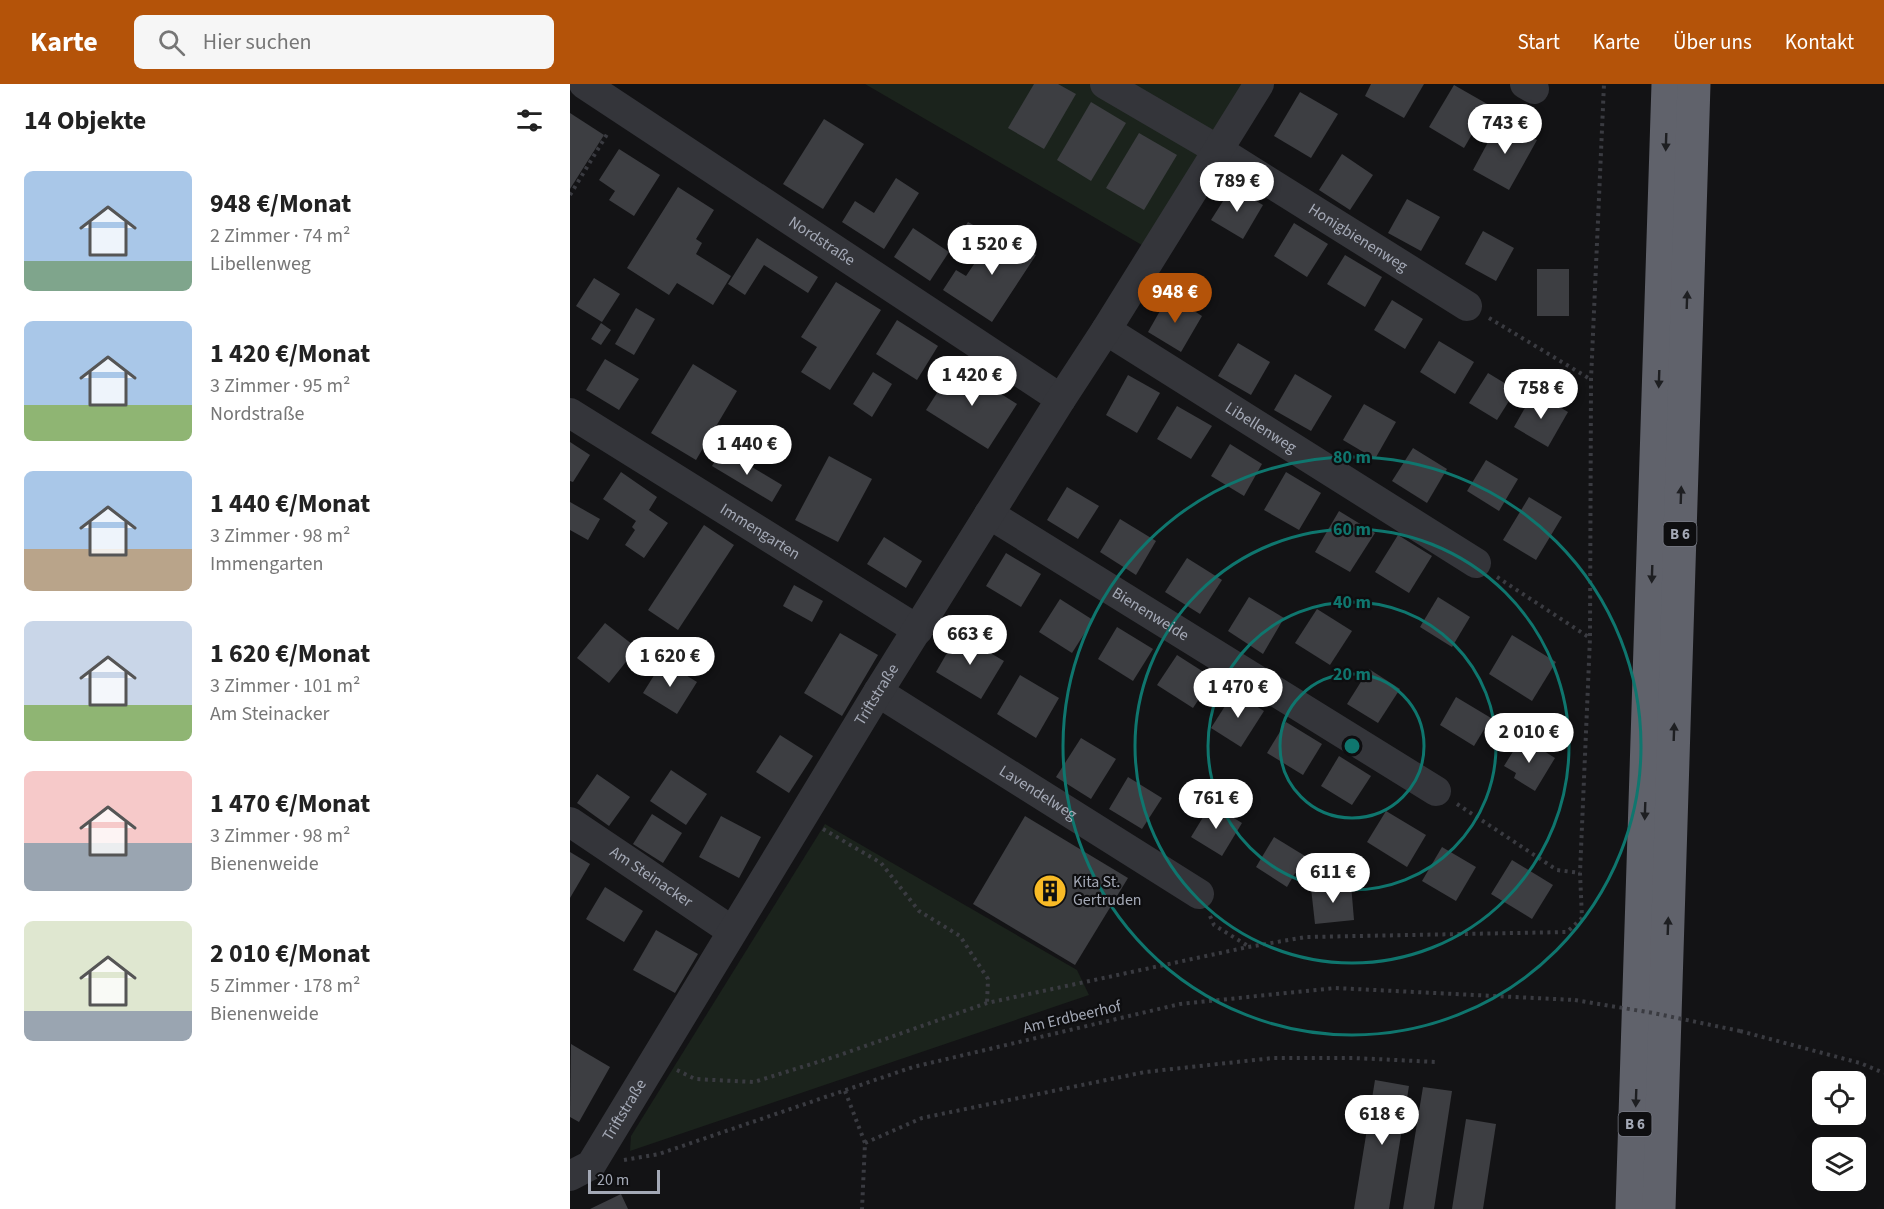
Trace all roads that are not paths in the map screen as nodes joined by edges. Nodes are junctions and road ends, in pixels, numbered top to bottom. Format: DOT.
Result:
graph roads {
  1 [pos="584,84"];
  2 [pos="1105,84"];
  3 [pos="1259,84"];
  4 [pos="1668,84"];
  5 [pos="1694,84"];
  6 [pos="1218,150"];
  7 [pos="1467,306"];
  8 [pos="1106,330"];
  9 [pos="1061,399"];
  10 [pos="570,413"];
  11 [pos="989,513"];
  12 [pos="1476,563"];
  13 [pos="918,630"];
  14 [pos="878,692"];
  15 [pos="1436,790"];
  16 [pos="570,822"];
  17 [pos="1199,894"];
  18 [pos="732,931"];
  19 [pos="580,1171"];
  20 [pos="1632,1209"];
  21 [pos="1659,1209"];
  1 -- 9 [label="street, Nordstraße"];
  2 -- 6 [label="street, Honigbienenweg"];
  3 -- 6 [label="street, Triftstraße"];
  4 -- 20 [label="highway, B 6, one-way"];
  21 -- 5 [label="highway, B 6, one-way"];
  6 -- 7 [label="street, Honigbienenweg"];
  6 -- 8 [label="street, Triftstraße"];
  8 -- 9 [label="street, Triftstraße"];
  8 -- 12 [label="street, Libellenweg"];
  9 -- 11 [label="street, Triftstraße"];
  10 -- 13 [label="street, Immengarten"];
  11 -- 13 [label="street, Triftstraße"];
  11 -- 15 [label="street, Bienenweide"];
  13 -- 14 [label="street, Triftstraße"];
  14 -- 17 [label="street, Lavendelweg"];
  14 -- 18 [label="street, Triftstraße"];
  16 -- 18 [label="street, Am Steinacker"];
  18 -- 19 [label="street, Triftstraße"];
}
